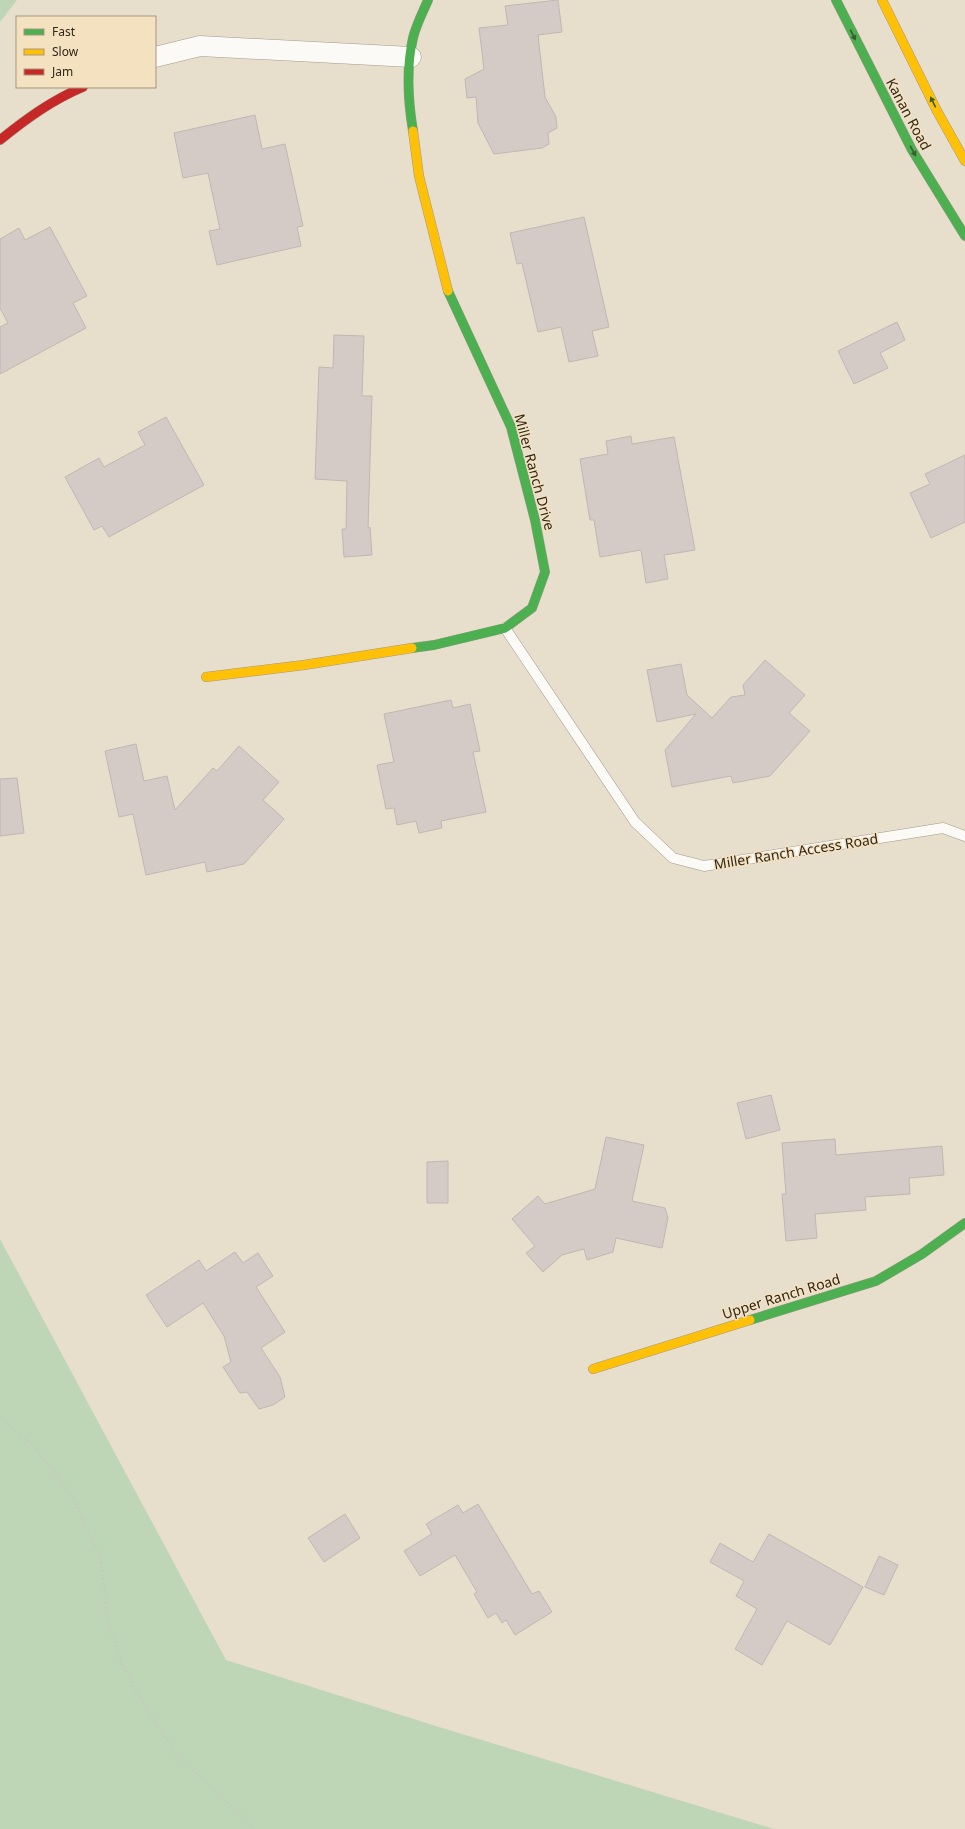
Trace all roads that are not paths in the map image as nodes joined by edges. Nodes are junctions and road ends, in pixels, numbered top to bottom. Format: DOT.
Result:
graph roads {
  1 [pos="428,0"];
  2 [pos="836,0"];
  3 [pos="882,0"];
  4 [pos="156,57"];
  5 [pos="411,57"];
  6 [pos="81,88"];
  7 [pos="0,140"];
  8 [pos="965,161"];
  9 [pos="965,236"];
  10 [pos="505,628"];
  11 [pos="206,677"];
  12 [pos="965,836"];
  13 [pos="965,1223"];
  14 [pos="593,1369"];
  1 -- 5 [label="street, Miller Ranch Drive"];
  2 -- 9 [label="street, Kanan Road, one-way"];
  8 -- 3 [label="street, Kanan Road, one-way"];
  4 -- 5 [label="street"];
  5 -- 10 [label="street, Miller Ranch Drive"];
  6 -- 7 [label="street"];
  10 -- 11 [label="street, Miller Ranch Drive"];
  10 -- 12 [label="lane, Miller Ranch Access Road"];
  13 -- 14 [label="street, Upper Ranch Road"];
}
